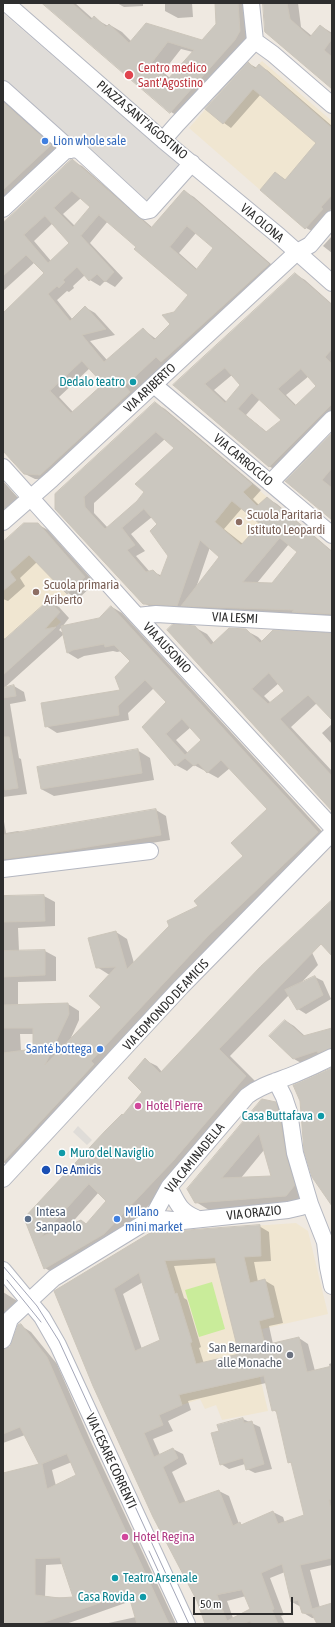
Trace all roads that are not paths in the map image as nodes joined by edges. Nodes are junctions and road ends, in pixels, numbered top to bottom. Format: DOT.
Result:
graph roads {
  1 [pos="6,3"];
  2 [pos="251,3"];
  3 [pos="255,41"];
  4 [pos="3,88"];
  5 [pos="332,105"];
  6 [pos="163,140"];
  7 [pos="71,150"];
  8 [pos="192,163"];
  9 [pos="3,209"];
  10 [pos="332,219"];
  11 [pos="297,252"];
  12 [pos="332,283"];
  13 [pos="154,384"];
  14 [pos="332,419"];
  15 [pos="3,467"];
  16 [pos="270,483"];
  17 [pos="30,497"];
  18 [pos="3,522"];
  19 [pos="332,535"];
  20 [pos="137,616"];
  21 [pos="332,624"];
  22 [pos="332,827"];
  23 [pos="332,833"];
  24 [pos="150,851"];
  25 [pos="3,869"];
  26 [pos="332,1057"];
  27 [pos="276,1081"];
  28 [pos="3,1179"];
  29 [pos="169,1187"];
  30 [pos="310,1204"];
  31 [pos="152,1218"];
  32 [pos="196,1218"];
  33 [pos="330,1238"];
  34 [pos="4,1274"];
  35 [pos="332,1286"];
  36 [pos="30,1301"];
  37 [pos="3,1340"];
  38 [pos="187,1624"];
  1 -- 6 [label="street, PIAZZA SANT'AGOSTINO"];
  2 -- 3 [label="street"];
  3 -- 5 [label="street"];
  3 -- 6 [label="street"];
  4 -- 7 [label="street, PIAZZA SANT'AGOSTINO"];
  6 -- 8 [label="street, PIAZZA SANT'AGOSTINO"];
  7 -- 8 [label="street, PIAZZA SANT'AGOSTINO"];
  7 -- 9 [label="street"];
  8 -- 11 [label="street, VIA OLONA"];
  10 -- 11 [label="street, VIA ARIBERTO"];
  11 -- 12 [label="street, VIA OLONA"];
  11 -- 13 [label="street, VIA ARIBERTO"];
  13 -- 16 [label="street, VIA CARROCCIO"];
  13 -- 17 [label="street, VIA ARIBERTO"];
  14 -- 16 [label="street"];
  15 -- 17 [label="street, VIA AUSONIO"];
  16 -- 19 [label="street, VIA CARROCCIO"];
  17 -- 18 [label="street, VIA ARIBERTO"];
  17 -- 20 [label="street, VIA AUSONIO"];
  20 -- 21 [label="street, VIA LESMI"];
  20 -- 22 [label="street, VIA AUSONIO"];
  23 -- 28 [label="street, VIA EDMONDO DE AMICIS"];
  24 -- 25 [label="street"];
  26 -- 27 [label="street, VIA CAMINADELLA"];
  27 -- 29 [label="street, VIA CAMINADELLA"];
  27 -- 30 [label="street"];
  29 -- 31 [label="street, VIA CAMINADELLA"];
  29 -- 32 [label="street"];
  30 -- 32 [label="street, VIA ORAZIO"];
  30 -- 33 [label="street"];
  31 -- 32 [label="street, VIA ORAZIO"];
  31 -- 36 [label="street, VIA CAMINADELLA"];
  33 -- 35 [label="street"];
  34 -- 36 [label="street, VIA CESARE CORRENTI"];
  36 -- 37 [label="street, VIA CAMINADELLA"];
  36 -- 38 [label="street, VIA CESARE CORRENTI"];
}
